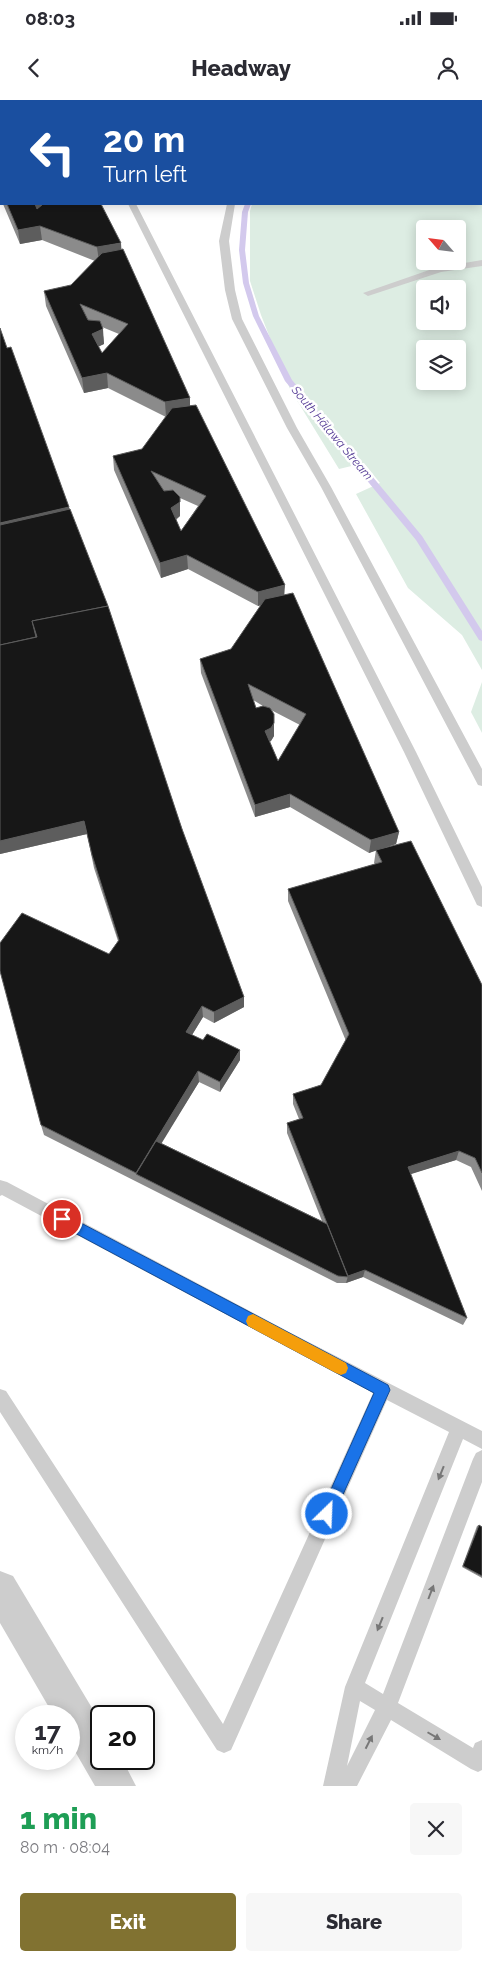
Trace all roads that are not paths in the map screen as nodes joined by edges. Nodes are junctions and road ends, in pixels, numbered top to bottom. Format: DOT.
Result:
graph roads {
  1 [pos="133,205"];
  2 [pos="231,205"];
  3 [pos="482,263"];
  4 [pos="368,293"];
  5 [pos="482,781"];
  6 [pos="482,901"];
  7 [pos="0,1189"];
  8 [pos="383,1390"];
  9 [pos="0,1397"];
  10 [pos="459,1428"];
  11 [pos="482,1440"];
  12 [pos="482,1459"];
  13 [pos="0,1589"];
  14 [pos="354,1687"];
  15 [pos="386,1709"];
  16 [pos="482,1750"];
  17 [pos="117,1786"];
  18 [pos="333,1786"];
  19 [pos="347,1786"];
  1 -- 6 [label="lane"];
  2 -- 5 [label="lane"];
  3 -- 4 [label="lane"];
  7 -- 8 [label="lane"];
  8 -- 9 [label="lane"];
  8 -- 10 [label="lane"];
  10 -- 11 [label="lane"];
  10 -- 14 [label="lane, one-way"];
  15 -- 12 [label="lane, one-way"];
  13 -- 17 [label="street"];
  14 -- 15 [label="lane"];
  14 -- 18 [label="lane"];
  15 -- 16 [label="lane, one-way"];
  19 -- 15 [label="lane, one-way"];
}
